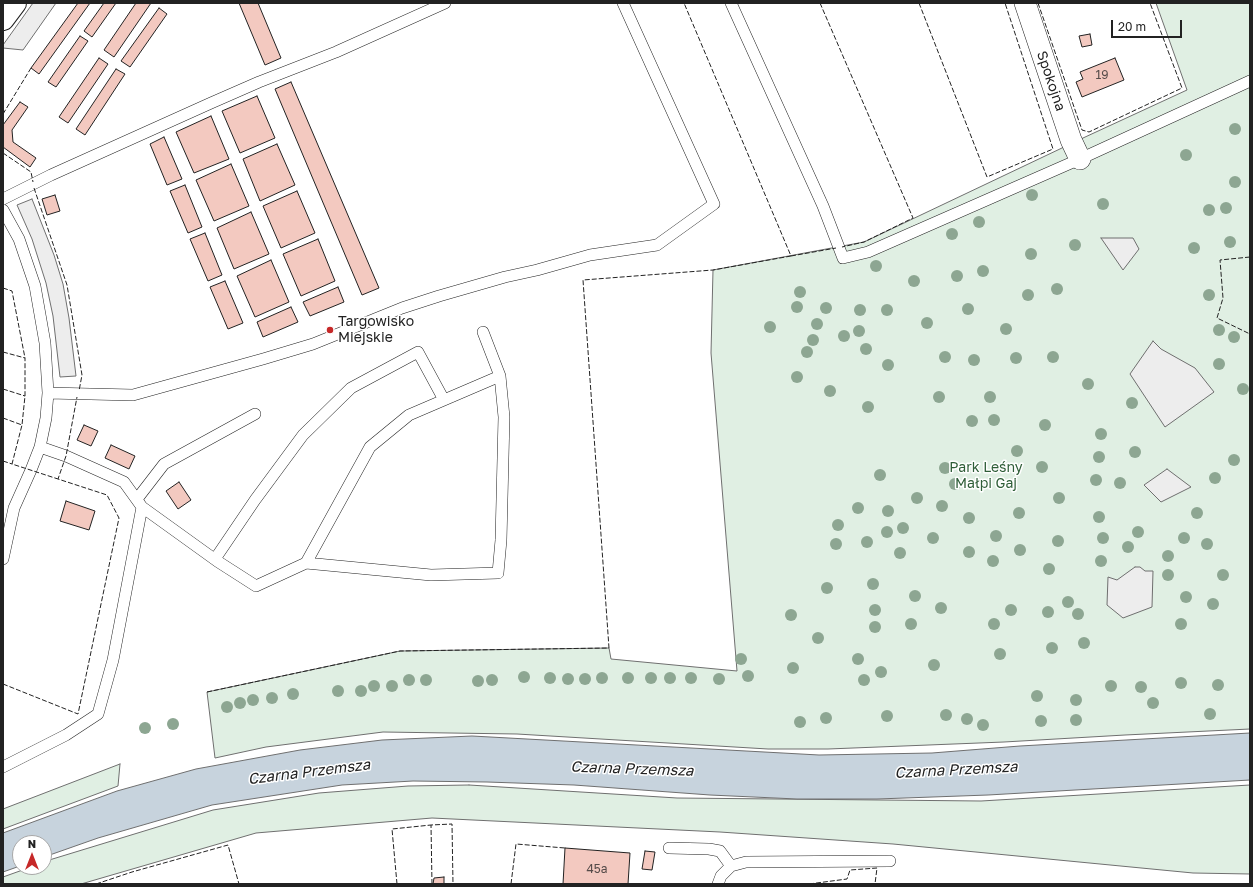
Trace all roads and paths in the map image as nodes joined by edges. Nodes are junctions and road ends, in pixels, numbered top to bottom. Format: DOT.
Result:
graph roads {
  1 [pos="15,3"];
  2 [pos="445,3"];
  3 [pos="623,3"];
  4 [pos="731,3"];
  5 [pos="1024,3"];
  6 [pos="3,19"];
  7 [pos="1250,81"];
  8 [pos="1080,158"];
  9 [pos="3,200"];
  10 [pos="3,210"];
  11 [pos="483,332"];
  12 [pos="500,376"];
  13 [pos="48,393"];
  14 [pos="444,400"];
  15 [pos="255,414"];
  16 [pos="40,447"];
  17 [pos="140,503"];
  18 [pos="3,559"];
  19 [pos="215,559"];
  20 [pos="306,563"];
  21 [pos="3,767"];
  22 [pos="669,848"];
  23 [pos="890,861"];
  24 [pos="731,866"];
  25 [pos="718,884"];
  1 -- 6 [label="street"];
  2 -- 9 [label="lane"];
  3 -- 13 [label="lane"];
  4 -- 8 [label="lane"];
  5 -- 8 [label="street, Spokojna"];
  7 -- 8 [label="lane"];
  10 -- 13 [label="lane"];
  11 -- 12 [label="lane"];
  12 -- 14 [label="lane"];
  12 -- 20 [label="lane"];
  13 -- 16 [label="lane"];
  14 -- 19 [label="lane"];
  14 -- 20 [label="lane"];
  15 -- 17 [label="lane"];
  16 -- 17 [label="lane"];
  16 -- 18 [label="lane"];
  17 -- 19 [label="lane"];
  17 -- 21 [label="lane"];
  19 -- 20 [label="lane"];
  22 -- 24 [label="lane"];
  23 -- 24 [label="lane"];
  24 -- 25 [label="lane"];
}
